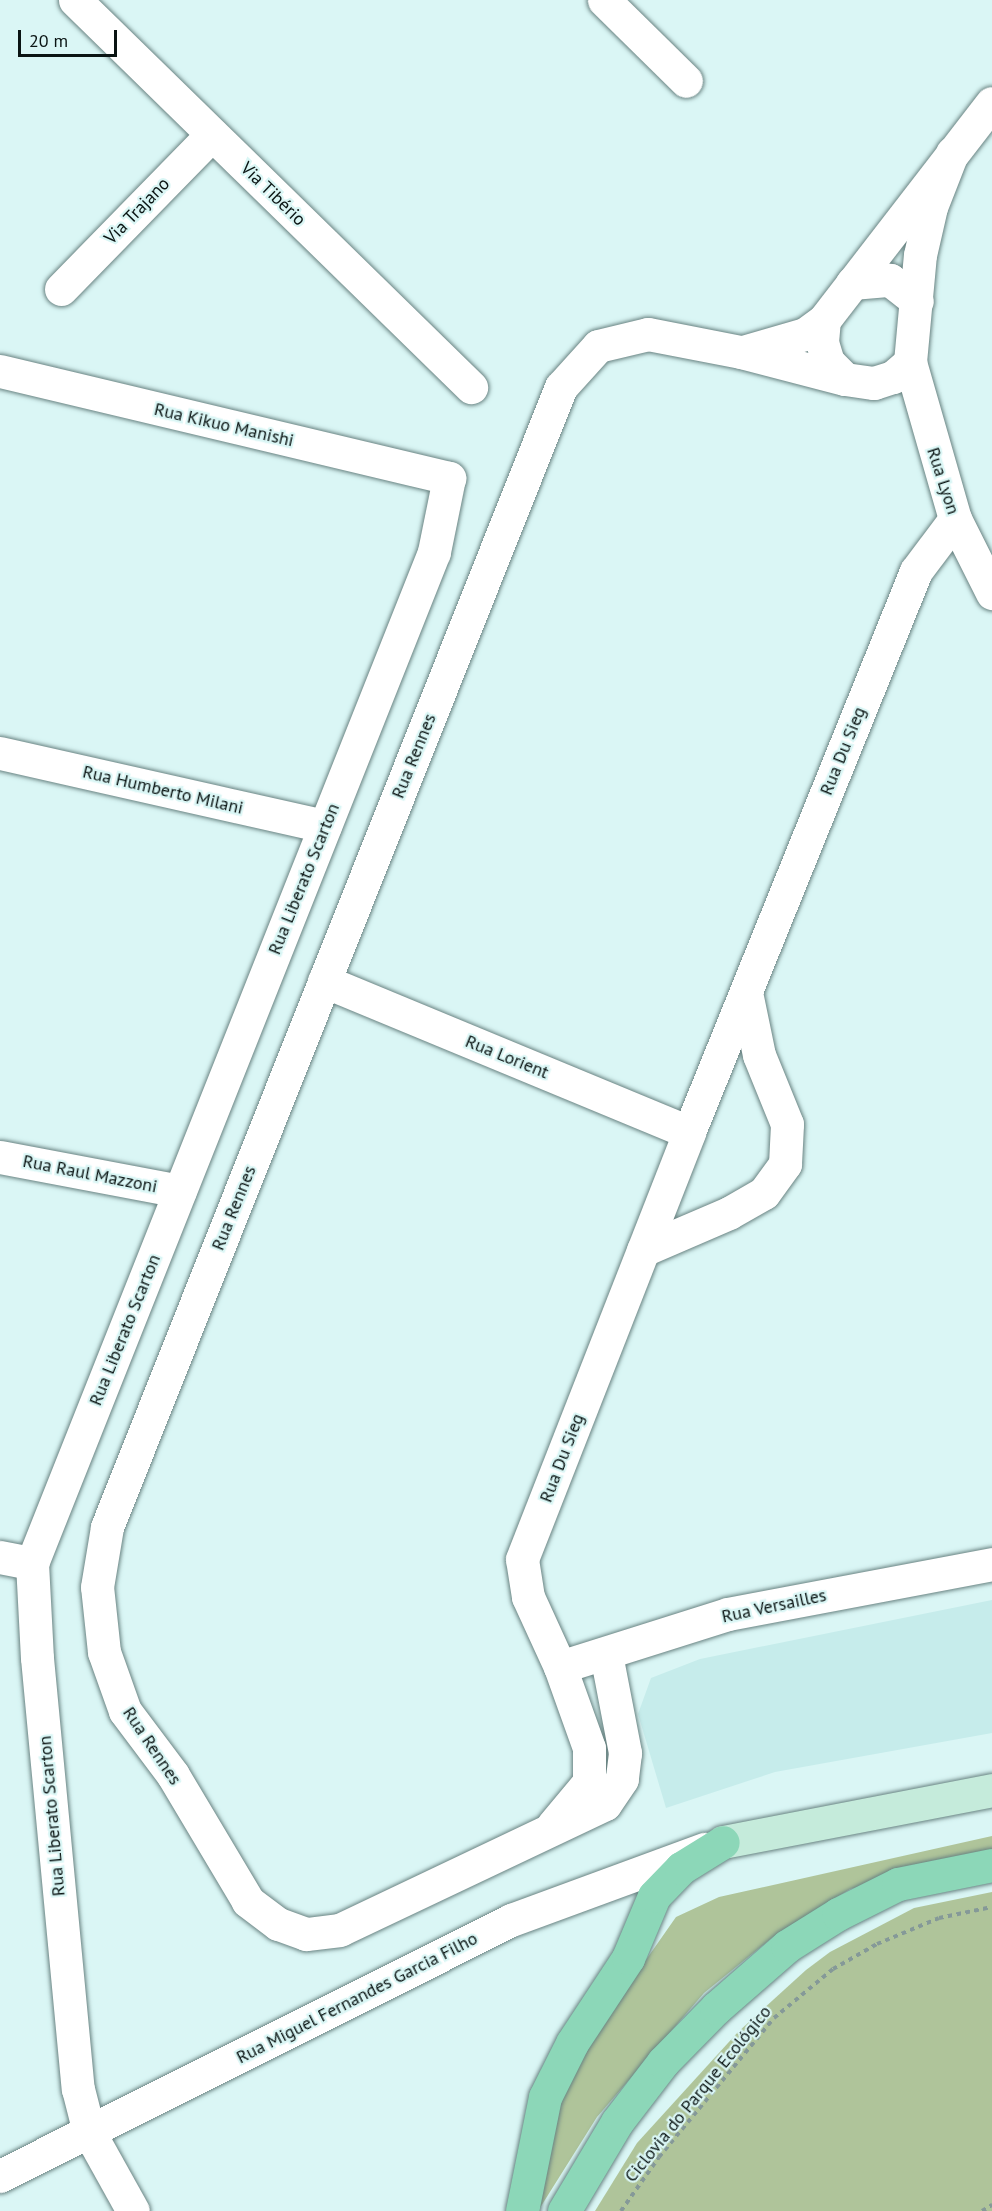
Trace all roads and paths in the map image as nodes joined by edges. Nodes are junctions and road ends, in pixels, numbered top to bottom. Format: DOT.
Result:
graph roads {
  1 [pos="75,0"];
  2 [pos="604,0"];
  3 [pos="686,81"];
  4 [pos="992,103"];
  5 [pos="212,134"];
  6 [pos="952,153"];
  7 [pos="852,283"];
  8 [pos="61,289"];
  9 [pos="917,301"];
  10 [pos="824,321"];
  11 [pos="741,352"];
  12 [pos="910,362"];
  13 [pos="0,371"];
  14 [pos="845,379"];
  15 [pos="471,387"];
  16 [pos="448,478"];
  17 [pos="955,519"];
  18 [pos="992,593"];
  19 [pos="0,753"];
  20 [pos="325,826"];
  21 [pos="324,981"];
  22 [pos="746,992"];
  23 [pos="689,1132"];
  24 [pos="0,1157"];
  25 [pos="180,1191"];
  26 [pos="643,1250"];
  27 [pos="0,1557"];
  28 [pos="32,1563"];
  29 [pos="992,1564"];
  30 [pos="606,1654"];
  31 [pos="560,1667"];
  32 [pos="992,1790"];
  33 [pos="544,1835"];
  34 [pos="723,1842"];
  35 [pos="992,1865"];
  36 [pos="992,1907"];
  37 [pos="89,2132"];
  38 [pos="0,2176"];
  39 [pos="992,2205"];
  40 [pos="133,2211"];
  41 [pos="522,2211"];
  42 [pos="564,2211"];
  43 [pos="621,2211"];
  44 [pos="982,2211"];
  1 -- 5 [label="street, Via Tibério"];
  2 -- 3 [label="street"];
  4 -- 6 [label="street, Rua Lyon"];
  5 -- 8 [label="street, Via Trajano"];
  5 -- 15 [label="street, Via Tibério"];
  6 -- 7 [label="street, Rua Lyon"];
  6 -- 9 [label="street, Rua Lyon"];
  7 -- 9 [label="street"];
  7 -- 10 [label="street, Rua Lyon"];
  9 -- 12 [label="street, Rua Lyon"];
  10 -- 11 [label="street, Rua Rennes"];
  10 -- 14 [label="street"];
  11 -- 14 [label="street, Rua Rennes"];
  11 -- 21 [label="street, Rua Rennes"];
  12 -- 14 [label="street"];
  12 -- 17 [label="street, Rua Lyon"];
  13 -- 16 [label="street, Rua Kikuo Manishi"];
  16 -- 20 [label="street, Rua Liberato Scarton"];
  17 -- 18 [label="street, Rua Lyon"];
  17 -- 22 [label="street, Rua Du Sieg"];
  19 -- 20 [label="street, Rua Humberto Milani"];
  20 -- 25 [label="street, Rua Liberato Scarton"];
  21 -- 23 [label="street, Rua Lorient"];
  21 -- 33 [label="street, Rua Rennes"];
  22 -- 23 [label="street, Rua Du Sieg"];
  22 -- 26 [label="street"];
  23 -- 26 [label="street, Rua Du Sieg"];
  24 -- 25 [label="street, Rua Raul Mazzoni"];
  25 -- 28 [label="street, Rua Liberato Scarton"];
  26 -- 31 [label="street, Rua Du Sieg"];
  27 -- 28 [label="street"];
  28 -- 37 [label="street, Rua Liberato Scarton"];
  29 -- 30 [label="street, Rua Versailles"];
  30 -- 31 [label="street, Rua Versailles"];
  30 -- 33 [label="street, Rua Rennes"];
  31 -- 33 [label="street, Rua Rennes"];
  32 -- 34 [label="street"];
  34 -- 37 [label="street, Rua Miguel Fernandes Garcia Filho"];
  34 -- 41 [label="main road"];
  35 -- 42 [label="main road"];
  36 -- 43 [label="path, Ciclovia do Parque Ecológico"];
  37 -- 38 [label="street, Rua Miguel Fernandes Garcia Filho"];
  37 -- 40 [label="street, Rua Liberato Scarton"];
  39 -- 44 [label="path"];
}
